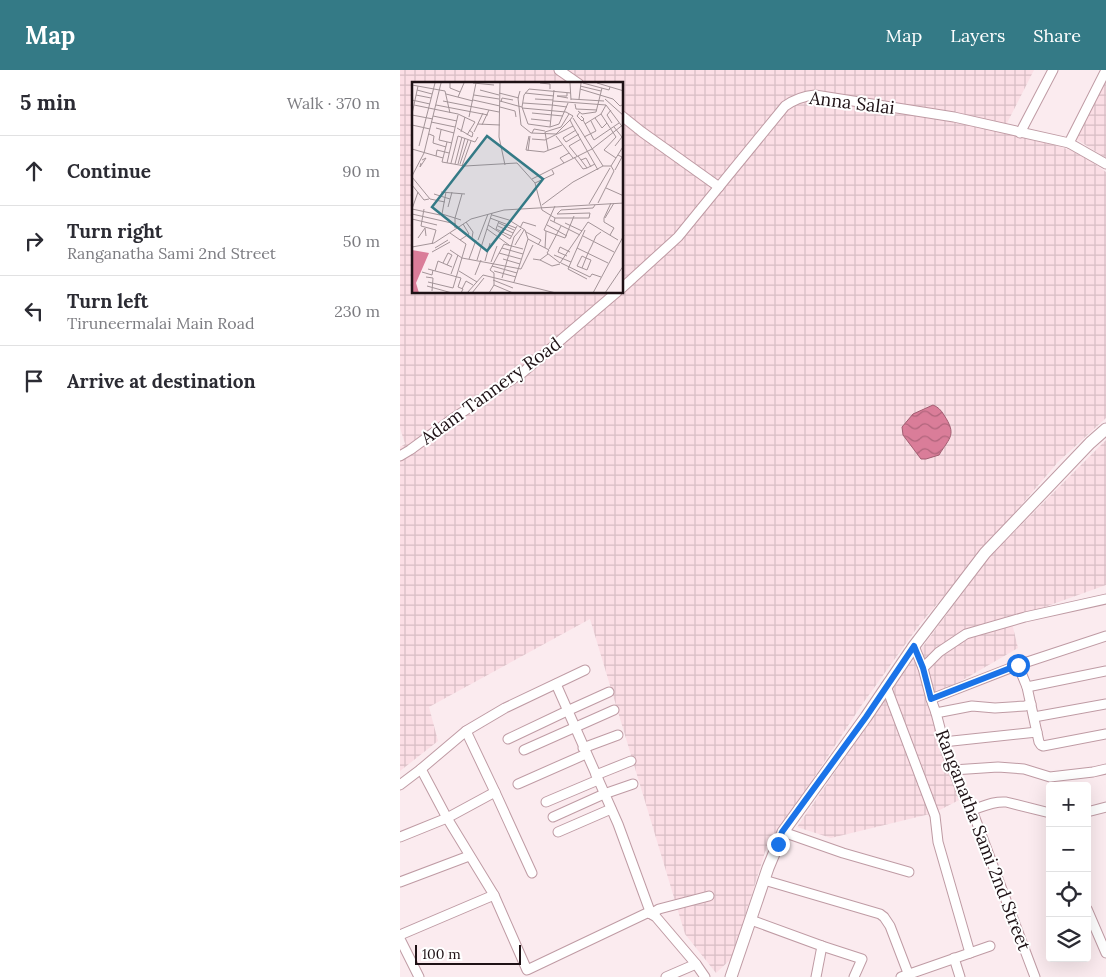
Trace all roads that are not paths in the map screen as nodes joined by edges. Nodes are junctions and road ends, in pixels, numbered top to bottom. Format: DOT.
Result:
graph roads {
  1 [pos="559,70"];
  2 [pos="1053,70"];
  3 [pos="1106,70"];
  4 [pos="576,82"];
  5 [pos="624,118"];
  6 [pos="1020,133"];
  7 [pos="1069,143"];
  8 [pos="1106,164"];
  9 [pos="719,186"];
  10 [pos="624,286"];
  11 [pos="615,294"];
  12 [pos="1106,429"];
  13 [pos="400,456"];
  14 [pos="1106,599"];
  15 [pos="1106,636"];
  16 [pos="914,646"];
  17 [pos="1018,665"];
  18 [pos="923,668"];
  19 [pos="585,670"];
  20 [pos="1106,671"];
  21 [pos="556,684"];
  22 [pos="886,686"];
  23 [pos="1027,687"];
  24 [pos="609,692"];
  25 [pos="931,699"];
  26 [pos="1031,704"];
  27 [pos="1106,704"];
  28 [pos="614,710"];
  29 [pos="567,711"];
  30 [pos="936,712"];
  31 [pos="1034,718"];
  32 [pos="574,727"];
  33 [pos="466,731"];
  34 [pos="1037,732"];
  35 [pos="1106,734"];
  36 [pos="618,735"];
  37 [pos="508,739"];
  38 [pos="944,742"];
  39 [pos="524,750"];
  40 [pos="585,751"];
  41 [pos="631,761"];
  42 [pos="1106,769"];
  43 [pos="421,770"];
  44 [pos="953,770"];
  45 [pos="597,777"];
  46 [pos="518,784"];
  47 [pos="633,784"];
  48 [pos="400,785"];
  49 [pos="495,792"];
  50 [pos="604,794"];
  51 [pos="546,802"];
  52 [pos="1106,807"];
  53 [pos="611,809"];
  54 [pos="972,810"];
  55 [pos="1091,811"];
  56 [pos="1046,812"];
  57 [pos="553,817"];
  58 [pos="447,818"];
  59 [pos="558,832"];
  60 [pos="782,832"];
  61 [pos="400,837"];
  62 [pos="469,856"];
  63 [pos="532,872"];
  64 [pos="909,872"];
  65 [pos="764,880"];
  66 [pos="400,882"];
  67 [pos="494,895"];
  68 [pos="709,896"];
  69 [pos="651,914"];
  70 [pos="1090,917"];
  71 [pos="751,920"];
  72 [pos="400,937"];
  73 [pos="822,946"];
  74 [pos="990,946"];
  75 [pos="970,953"];
  76 [pos="1106,953"];
  77 [pos="954,958"];
  78 [pos="696,964"];
  79 [pos="904,975"];
  80 [pos="419,977"];
  81 [pos="666,977"];
  82 [pos="705,977"];
  83 [pos="731,977"];
  84 [pos="816,977"];
  85 [pos="854,977"];
  86 [pos="960,977"];
  87 [pos="1034,977"];
  1 -- 4 [label="street"];
  2 -- 6 [label="street"];
  3 -- 7 [label="street"];
  5 -- 9 [label="street"];
  6 -- 7 [label="street, Anna Salai"];
  6 -- 9 [label="street, Anna Salai"];
  7 -- 8 [label="street, Anna Salai"];
  9 -- 10 [label="street"];
  11 -- 13 [label="street, Adam Tannery Road"];
  12 -- 16 [label="main road"];
  14 -- 18 [label="street"];
  15 -- 17 [label="street"];
  16 -- 18 [label="street, Ranganatha Sami 2nd Street"];
  16 -- 22 [label="main road"];
  17 -- 23 [label="street"];
  17 -- 25 [label="street"];
  18 -- 25 [label="street, Ranganatha Sami 2nd Street"];
  19 -- 21 [label="street"];
  20 -- 23 [label="street"];
  21 -- 29 [label="street"];
  21 -- 33 [label="street"];
  22 -- 60 [label="main road"];
  22 -- 75 [label="street"];
  23 -- 26 [label="street"];
  24 -- 29 [label="street"];
  25 -- 30 [label="street, Ranganatha Sami 2nd Street"];
  26 -- 30 [label="street"];
  26 -- 31 [label="street"];
  27 -- 31 [label="street"];
  28 -- 32 [label="street"];
  29 -- 32 [label="street"];
  29 -- 37 [label="street"];
  30 -- 38 [label="street, Ranganatha Sami 2nd Street"];
  31 -- 34 [label="street"];
  32 -- 39 [label="street"];
  32 -- 40 [label="street"];
  33 -- 43 [label="street"];
  33 -- 49 [label="street"];
  34 -- 35 [label="street"];
  34 -- 38 [label="street"];
  36 -- 40 [label="street"];
  38 -- 44 [label="street, Ranganatha Sami 2nd Street"];
  40 -- 45 [label="street"];
  40 -- 46 [label="street"];
  41 -- 45 [label="street"];
  42 -- 44 [label="street"];
  43 -- 48 [label="street"];
  43 -- 58 [label="street"];
  44 -- 54 [label="street, Ranganatha Sami 2nd Street"];
  45 -- 50 [label="street"];
  45 -- 51 [label="street"];
  47 -- 50 [label="street"];
  49 -- 58 [label="street"];
  49 -- 63 [label="street"];
  50 -- 53 [label="street"];
  50 -- 57 [label="street"];
  52 -- 55 [label="street"];
  53 -- 59 [label="street"];
  53 -- 69 [label="street"];
  54 -- 56 [label="street"];
  54 -- 87 [label="street, Ranganatha Sami 2nd Street"];
  58 -- 61 [label="street"];
  58 -- 62 [label="street"];
  60 -- 64 [label="street"];
  60 -- 65 [label="main road"];
  62 -- 66 [label="street"];
  62 -- 67 [label="street"];
  65 -- 71 [label="main road"];
  65 -- 79 [label="street"];
  67 -- 69 [label="street"];
  67 -- 72 [label="street"];
  68 -- 69 [label="street"];
  69 -- 78 [label="street"];
  70 -- 76 [label="street"];
  71 -- 73 [label="street"];
  71 -- 83 [label="main road"];
  72 -- 80 [label="street"];
  73 -- 84 [label="street"];
  73 -- 85 [label="street"];
  74 -- 75 [label="street"];
  75 -- 77 [label="street"];
  77 -- 79 [label="street"];
  77 -- 86 [label="street"];
  78 -- 81 [label="street"];
  78 -- 82 [label="street"];
}
